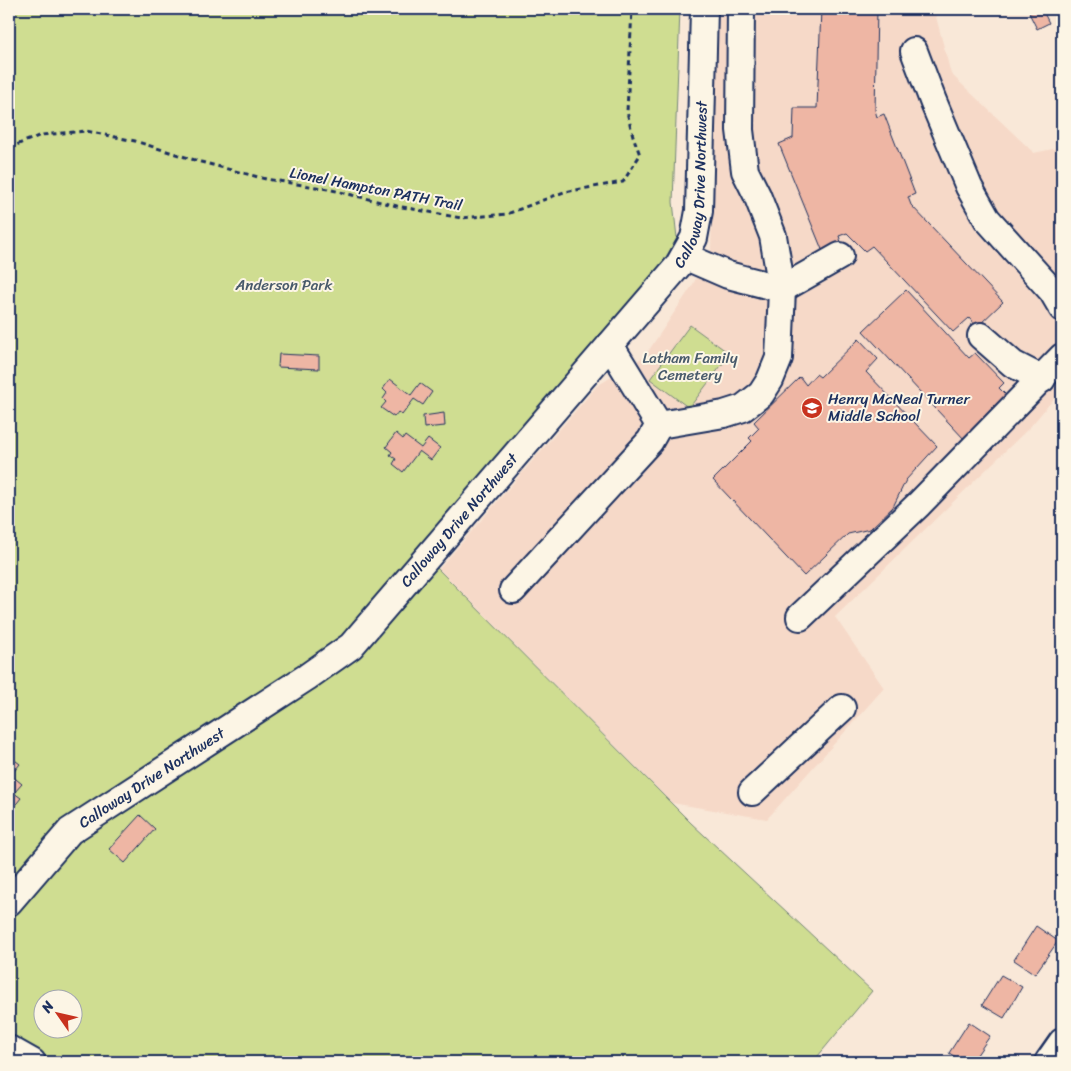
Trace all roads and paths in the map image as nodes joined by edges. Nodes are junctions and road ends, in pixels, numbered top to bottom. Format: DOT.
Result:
graph roads {
  1 [pos="632,9"];
  2 [pos="704,9"];
  3 [pos="742,9"];
  4 [pos="914,51"];
  5 [pos="9,148"];
  6 [pos="684,256"];
  7 [pos="840,256"];
  8 [pos="782,289"];
  9 [pos="1062,308"];
  10 [pos="980,336"];
  11 [pos="610,345"];
  12 [pos="1062,357"];
  13 [pos="1042,379"];
  14 [pos="659,425"];
  15 [pos="513,590"];
  16 [pos="800,617"];
  17 [pos="842,708"];
  18 [pos="752,792"];
  19 [pos="9,902"];
  20 [pos="1062,1042"];
  21 [pos="9,1049"];
  22 [pos="32,1062"];
  23 [pos="1048,1062"];
  1 -- 5 [label="path, Lionel Hampton PATH Trail"];
  2 -- 6 [label="street, Calloway Drive Northwest"];
  3 -- 8 [label="street"];
  4 -- 9 [label="street"];
  6 -- 8 [label="street"];
  6 -- 11 [label="street, Calloway Drive Northwest"];
  7 -- 8 [label="street"];
  8 -- 14 [label="street"];
  10 -- 13 [label="street"];
  11 -- 14 [label="street"];
  11 -- 19 [label="street, Calloway Drive Northwest"];
  12 -- 13 [label="street"];
  13 -- 16 [label="street"];
  14 -- 15 [label="street"];
  17 -- 18 [label="street"];
  20 -- 23 [label="street"];
  21 -- 22 [label="street"];
}
